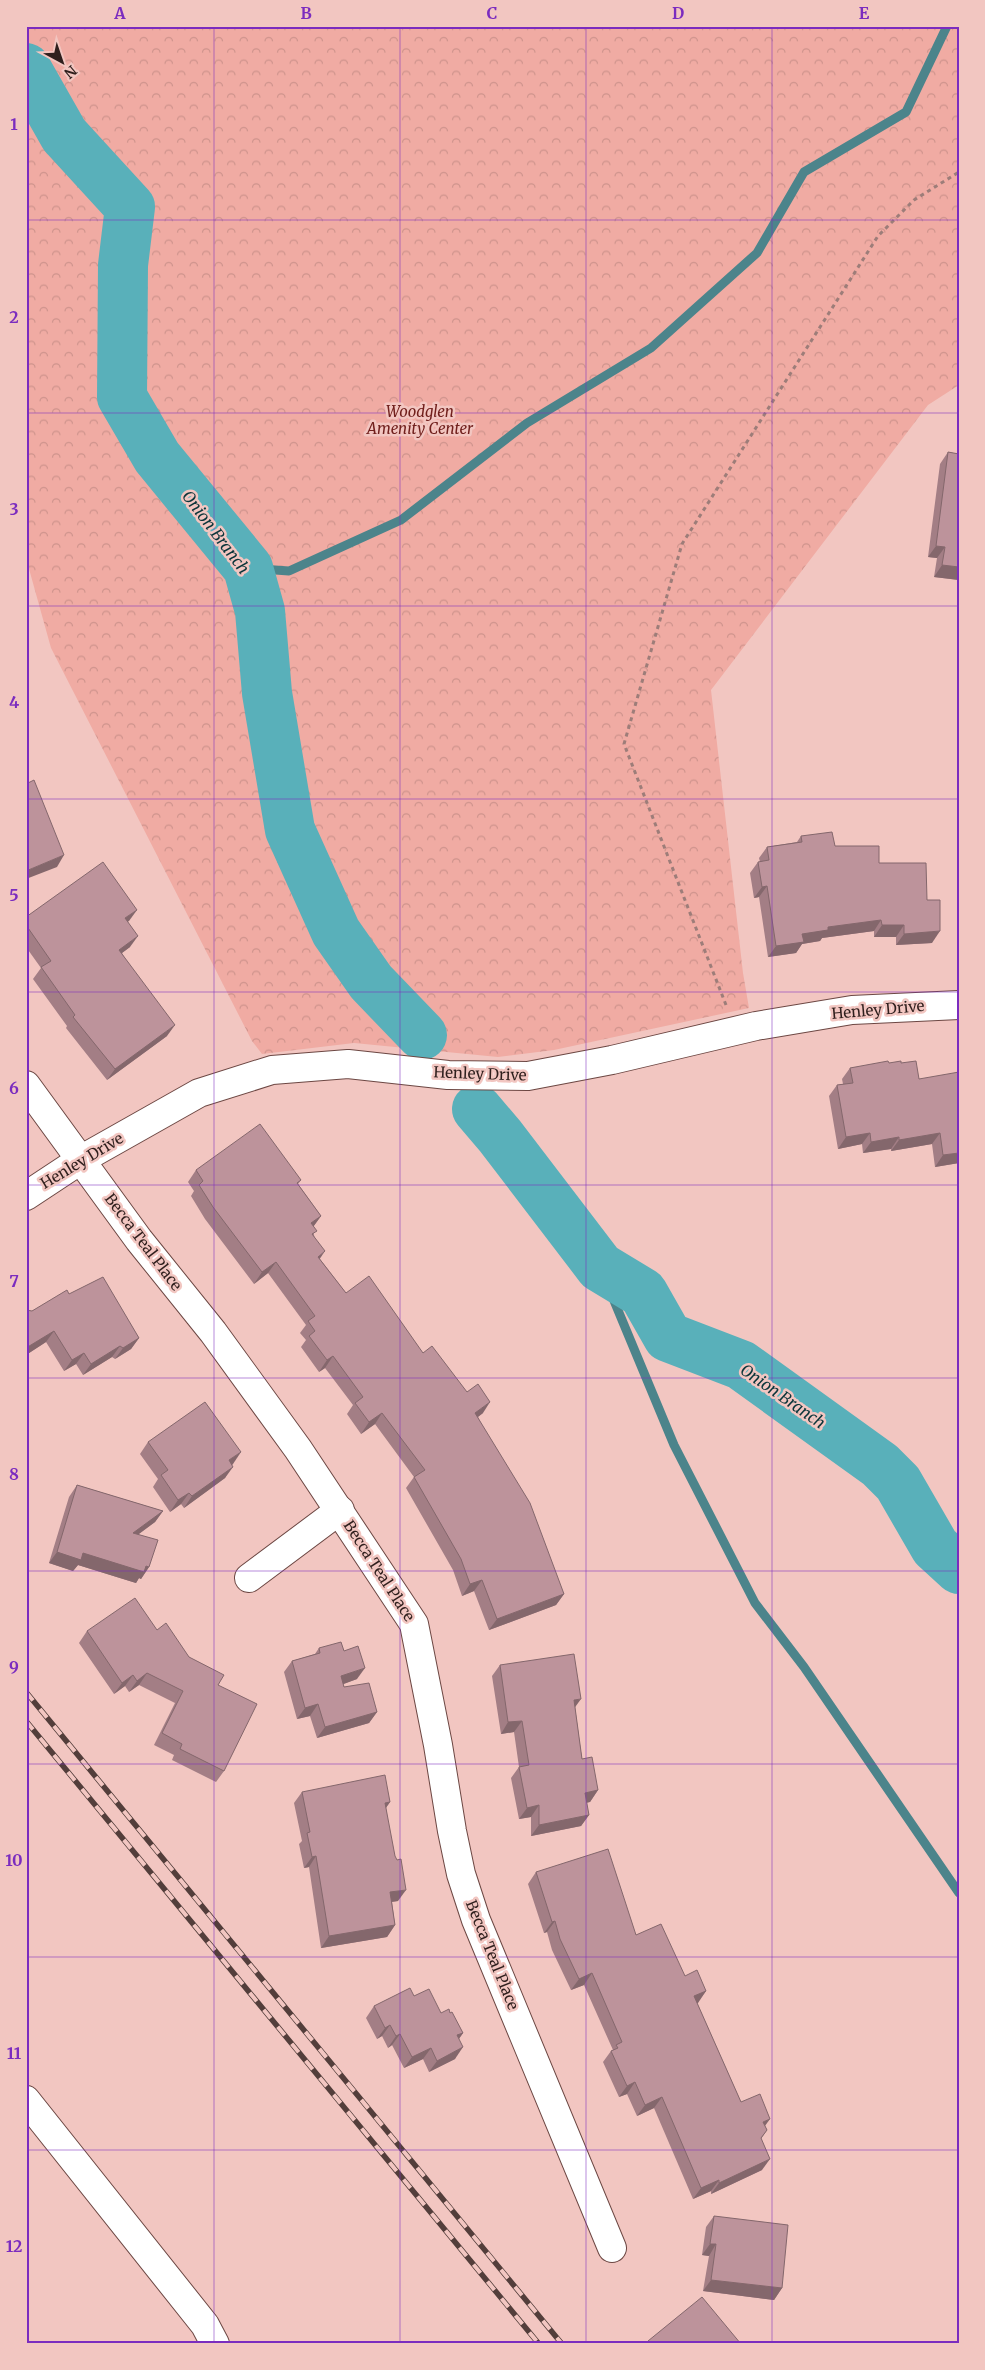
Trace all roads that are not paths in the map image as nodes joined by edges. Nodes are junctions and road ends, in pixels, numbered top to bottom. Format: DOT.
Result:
graph roads {
  1 [pos="959,1005"];
  2 [pos="26,1085"];
  3 [pos="82,1159"];
  4 [pos="26,1196"];
  5 [pos="340,1510"];
  6 [pos="249,1578"];
  7 [pos="26,2100"];
  8 [pos="612,2248"];
  9 [pos="215,2344"];
  1 -- 3 [label="street, Henley Drive"];
  2 -- 3 [label="street, Becca Teal Place"];
  3 -- 4 [label="street, Henley Drive"];
  3 -- 5 [label="street, Becca Teal Place"];
  5 -- 6 [label="street"];
  5 -- 8 [label="street, Becca Teal Place"];
  7 -- 9 [label="street"];
}
